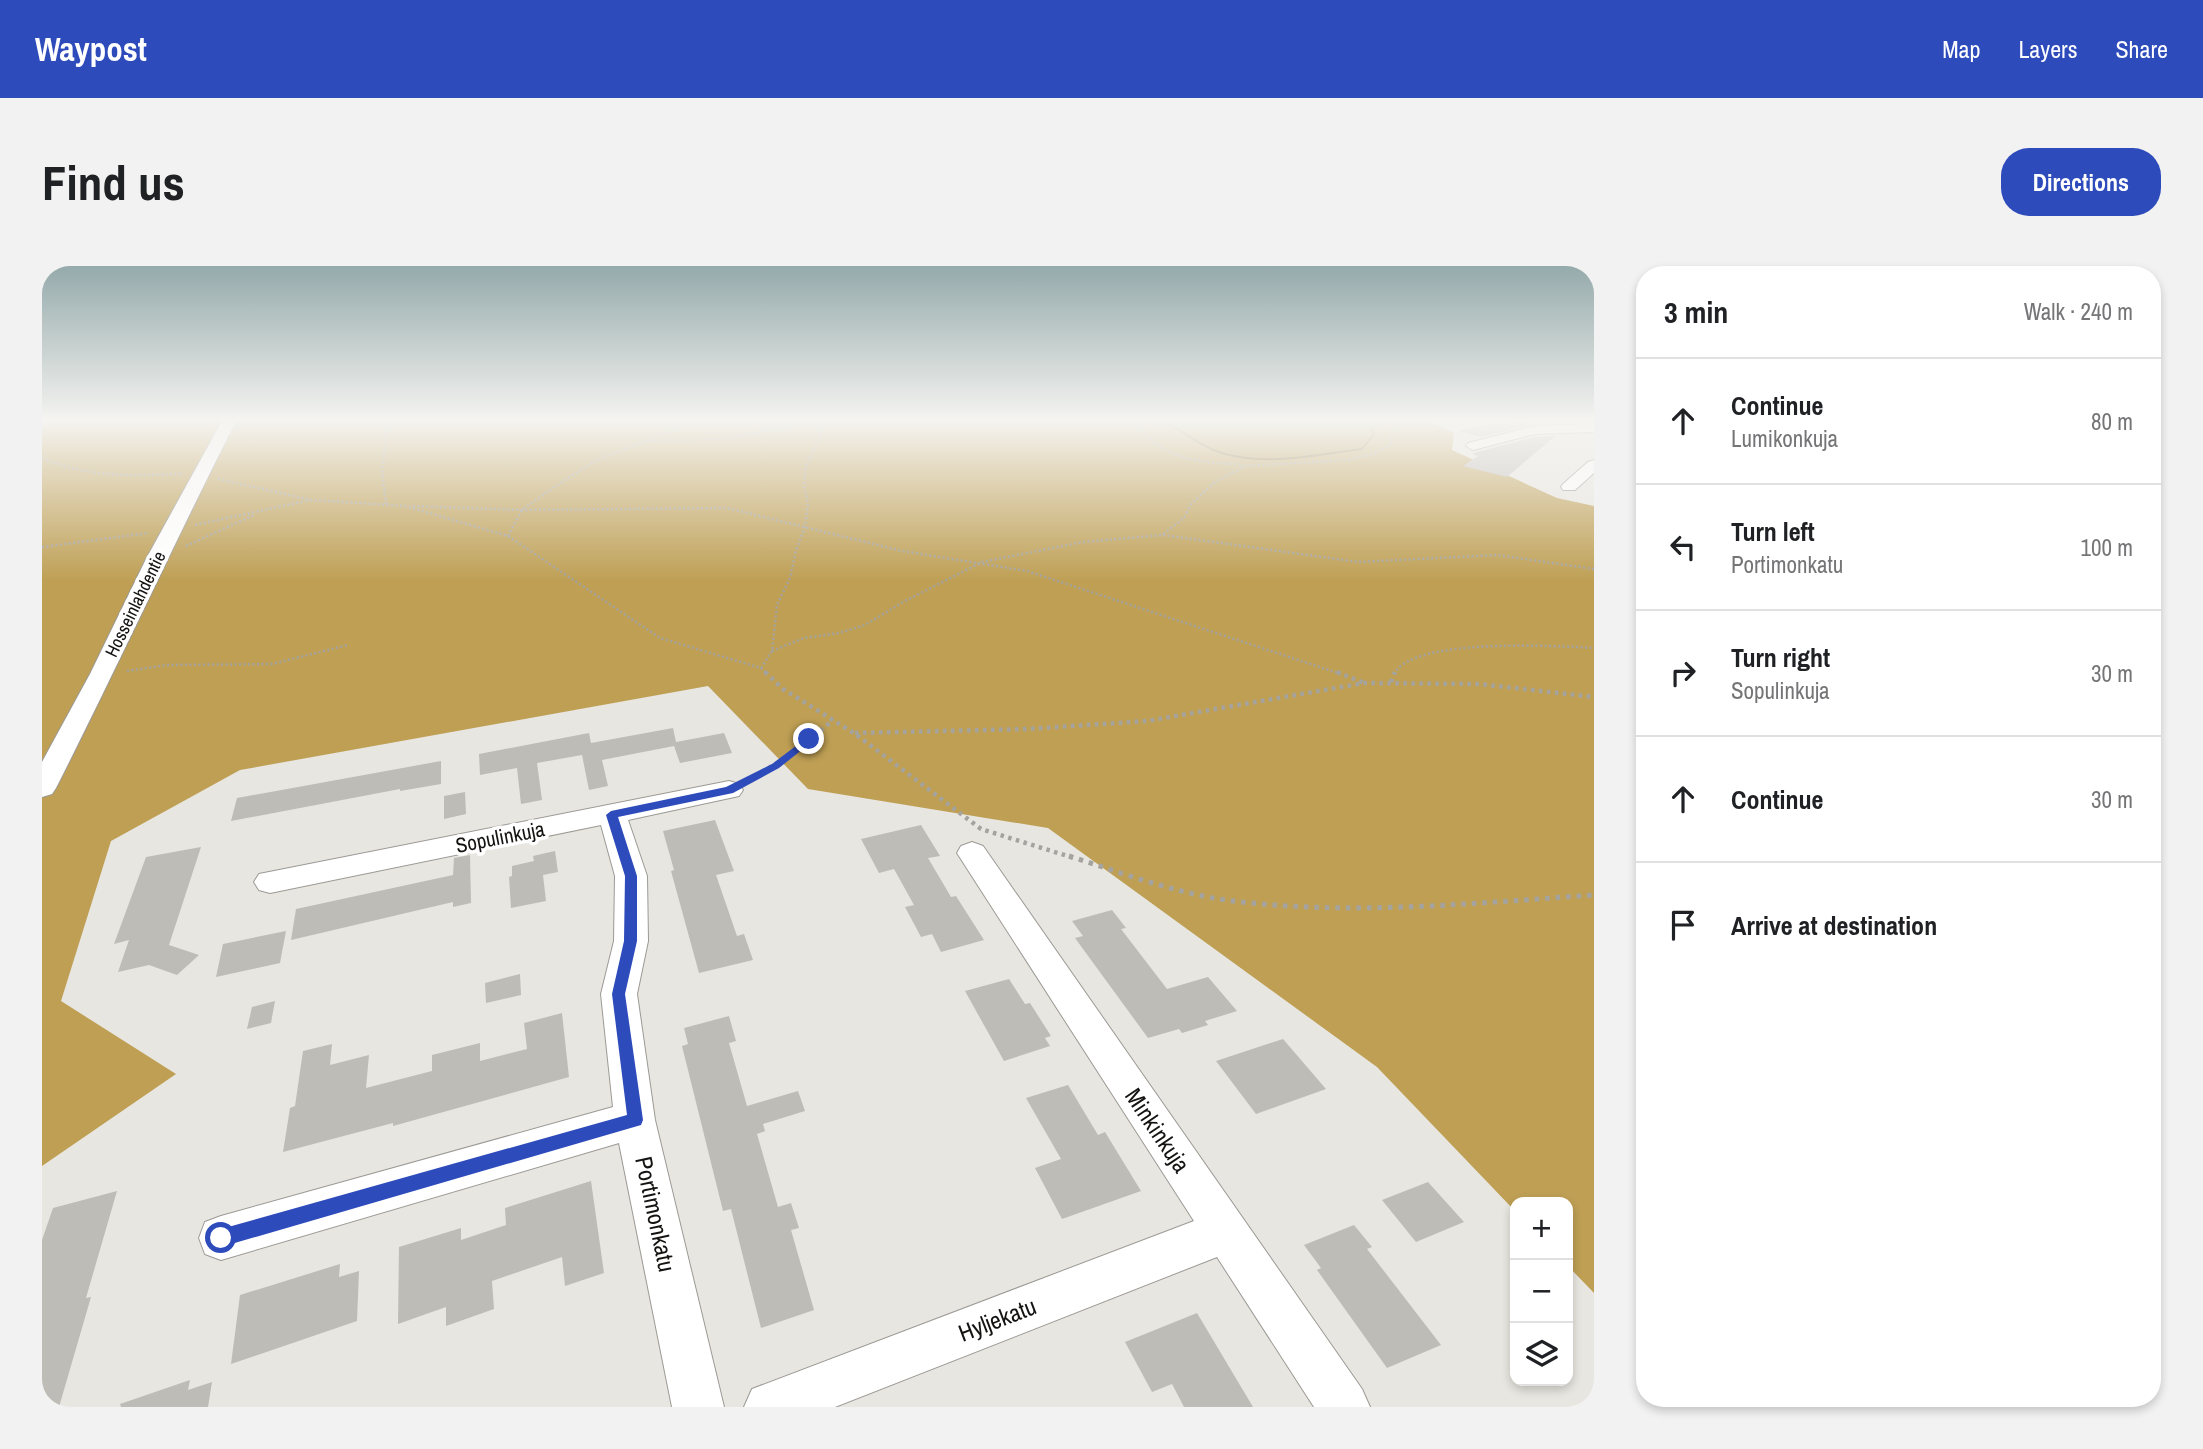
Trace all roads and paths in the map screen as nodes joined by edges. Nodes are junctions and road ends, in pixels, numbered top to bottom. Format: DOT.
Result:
graph roads {
  1 [pos="96,474"];
  2 [pos="177,474"];
  3 [pos="202,474"];
  4 [pos="382,474"];
  5 [pos="576,474"];
  6 [pos="805,474"];
  7 [pos="1230,474"];
  8 [pos="1583,474"];
  9 [pos="1569,487"];
  10 [pos="386,504"];
  11 [pos="405,506"];
  12 [pos="522,510"];
  13 [pos="262,511"];
  14 [pos="805,527"];
  15 [pos="1162,535"];
  16 [pos="508,536"];
  17 [pos="156,559"];
  18 [pos="982,562"];
  19 [pos="1594,569"];
  20 [pos="348,645"];
  21 [pos="1594,648"];
  22 [pos="772,651"];
  23 [pos="761,668"];
  24 [pos="102,674"];
  25 [pos="1391,681"];
  26 [pos="1364,683"];
  27 [pos="1594,696"];
  28 [pos="832,720"];
  29 [pos="854,733"];
  30 [pos="42,788"];
  31 [pos="729,790"];
  32 [pos="611,815"];
  33 [pos="972,853"];
  34 [pos="271,883"];
  35 [pos="1594,895"];
  36 [pos="635,1120"];
  37 [pos="1225,1231"];
  38 [pos="221,1238"];
  39 [pos="698,1407"];
  40 [pos="770,1407"];
  41 [pos="1344,1407"];
  1 -- 2 [label="path"];
  3 -- 10 [label="path"];
  3 -- 17 [label="street, Hosseinlahdentie"];
  4 -- 10 [label="path"];
  5 -- 12 [label="path"];
  6 -- 14 [label="path"];
  7 -- 15 [label="path"];
  8 -- 9 [label="street"];
  10 -- 11 [label="path"];
  11 -- 12 [label="path"];
  11 -- 16 [label="path"];
  12 -- 14 [label="path"];
  12 -- 16 [label="path"];
  13 -- 17 [label="path"];
  14 -- 18 [label="path"];
  14 -- 22 [label="path"];
  15 -- 18 [label="path"];
  15 -- 19 [label="path"];
  16 -- 23 [label="path"];
  17 -- 24 [label="street, Hosseinlahdentie"];
  18 -- 22 [label="path"];
  18 -- 26 [label="path"];
  20 -- 24 [label="path"];
  21 -- 25 [label="path"];
  22 -- 23 [label="path"];
  23 -- 28 [label="path"];
  24 -- 30 [label="street, Hosseinlahdentie"];
  25 -- 26 [label="path"];
  25 -- 27 [label="path"];
  26 -- 29 [label="path"];
  28 -- 29 [label="path"];
  28 -- 31 [label="path"];
  29 -- 35 [label="path"];
  31 -- 32 [label="street, Sopulinkuja"];
  32 -- 34 [label="street, Sopulinkuja"];
  32 -- 36 [label="street, Portimonkatu"];
  33 -- 37 [label="street, Minkinkuja"];
  36 -- 38 [label="street"];
  36 -- 39 [label="street, Portimonkatu"];
  37 -- 40 [label="street, Hyljekatu"];
  37 -- 41 [label="street, Minkinkuja"];
}
